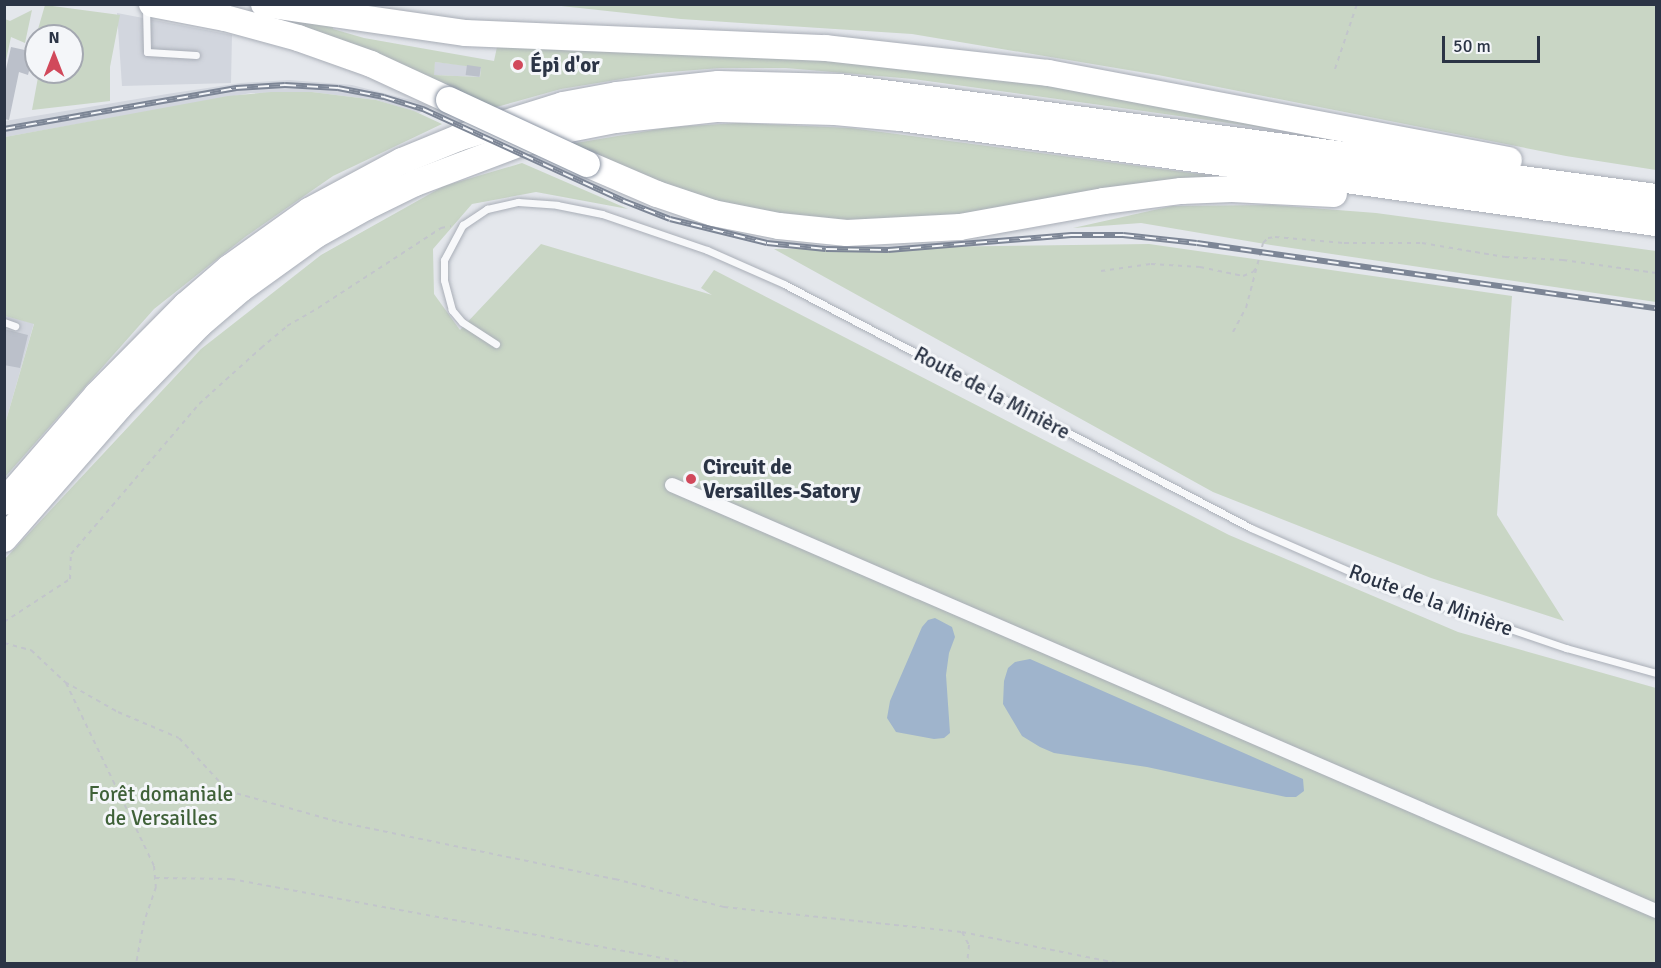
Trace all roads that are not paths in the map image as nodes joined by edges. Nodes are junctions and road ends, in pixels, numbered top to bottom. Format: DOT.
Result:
graph roads {
  1 [pos="146,4"];
  2 [pos="152,4"];
  3 [pos="264,4"];
  4 [pos="196,55"];
  5 [pos="1396,187"];
  6 [pos="1584,187"];
  7 [pos="1656,197"];
  8 [pos="1656,223"];
  9 [pos="4,322"];
  10 [pos="15,326"];
  11 [pos="496,344"];
  12 [pos="672,485"];
  13 [pos="4,502"];
  14 [pos="4,538"];
  15 [pos="1656,673"];
  16 [pos="1656,910"];
  1 -- 4 [label="lane"];
  2 -- 5 [label="highway, bridge"];
  3 -- 6 [label="highway"];
  5 -- 8 [label="highway"];
  5 -- 14 [label="highway"];
  6 -- 7 [label="highway"];
  6 -- 13 [label="highway"];
  9 -- 10 [label="lane"];
  11 -- 15 [label="lane, Route de la Minière"];
  12 -- 16 [label="street"];
}
